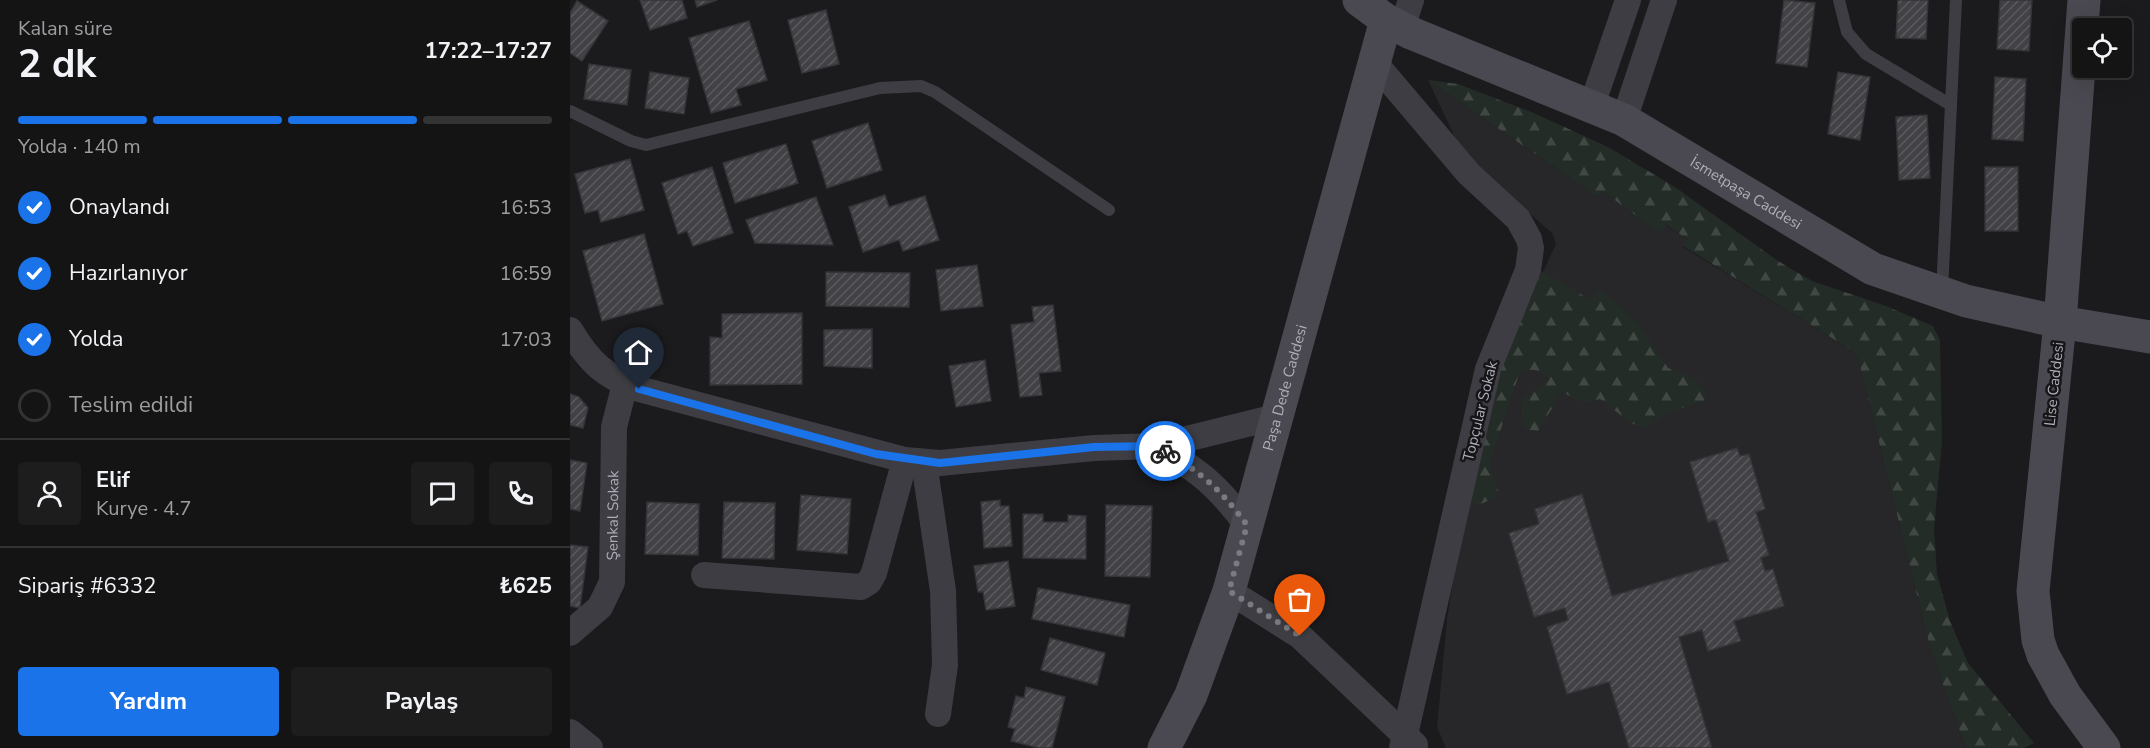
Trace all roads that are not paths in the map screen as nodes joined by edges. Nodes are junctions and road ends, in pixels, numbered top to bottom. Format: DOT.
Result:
graph roads {
  1 [pos="1360,0"];
  2 [pos="1628,0"];
  3 [pos="1664,0"];
  4 [pos="1839,0"];
  5 [pos="1956,0"];
  6 [pos="2084,0"];
  7 [pos="1400,16"];
  8 [pos="1374,62"];
  9 [pos="1592,105"];
  10 [pos="1952,105"];
  11 [pos="570,111"];
  12 [pos="1624,120"];
  13 [pos="1109,210"];
  14 [pos="1942,294"];
  15 [pos="2060,322"];
  16 [pos="570,330"];
  17 [pos="2150,337"];
  18 [pos="581,362"];
  19 [pos="625,384"];
  20 [pos="1276,417"];
  21 [pos="1158,446"];
  22 [pos="914,461"];
  23 [pos="1247,525"];
  24 [pos="704,575"];
  25 [pos="1229,591"];
  26 [pos="570,633"];
  27 [pos="938,714"];
  28 [pos="570,732"];
  29 [pos="1409,744"];
  30 [pos="590,748"];
  31 [pos="1164,748"];
  32 [pos="2104,748"];
  1 -- 7 [label="street, İsmetpaşa Caddesi"];
  2 -- 9 [label="street"];
  3 -- 12 [label="street"];
  4 -- 10 [label="lane"];
  5 -- 10 [label="lane"];
  6 -- 15 [label="street, Lise Caddesi"];
  7 -- 8 [label="street, Paşa Dede Caddesi"];
  7 -- 9 [label="street, İsmetpaşa Caddesi"];
  8 -- 20 [label="street, Paşa Dede Caddesi"];
  8 -- 29 [label="street, Topçular Sokak"];
  9 -- 12 [label="street, İsmetpaşa Caddesi"];
  10 -- 14 [label="lane"];
  11 -- 13 [label="lane"];
  12 -- 14 [label="street, İsmetpaşa Caddesi"];
  14 -- 15 [label="street, İsmetpaşa Caddesi"];
  15 -- 17 [label="street, İsmetpaşa Caddesi"];
  15 -- 32 [label="street, Lise Caddesi"];
  16 -- 18 [label="street"];
  18 -- 19 [label="street"];
  19 -- 22 [label="street"];
  19 -- 26 [label="street, Şenkal Sokak"];
  20 -- 21 [label="street"];
  20 -- 23 [label="street, Paşa Dede Caddesi"];
  21 -- 22 [label="street"];
  21 -- 23 [label="street"];
  22 -- 24 [label="street"];
  22 -- 27 [label="street"];
  23 -- 25 [label="street, Paşa Dede Caddesi"];
  25 -- 29 [label="street"];
  25 -- 31 [label="street, Paşa Dede Caddesi"];
  28 -- 30 [label="street"];
}
